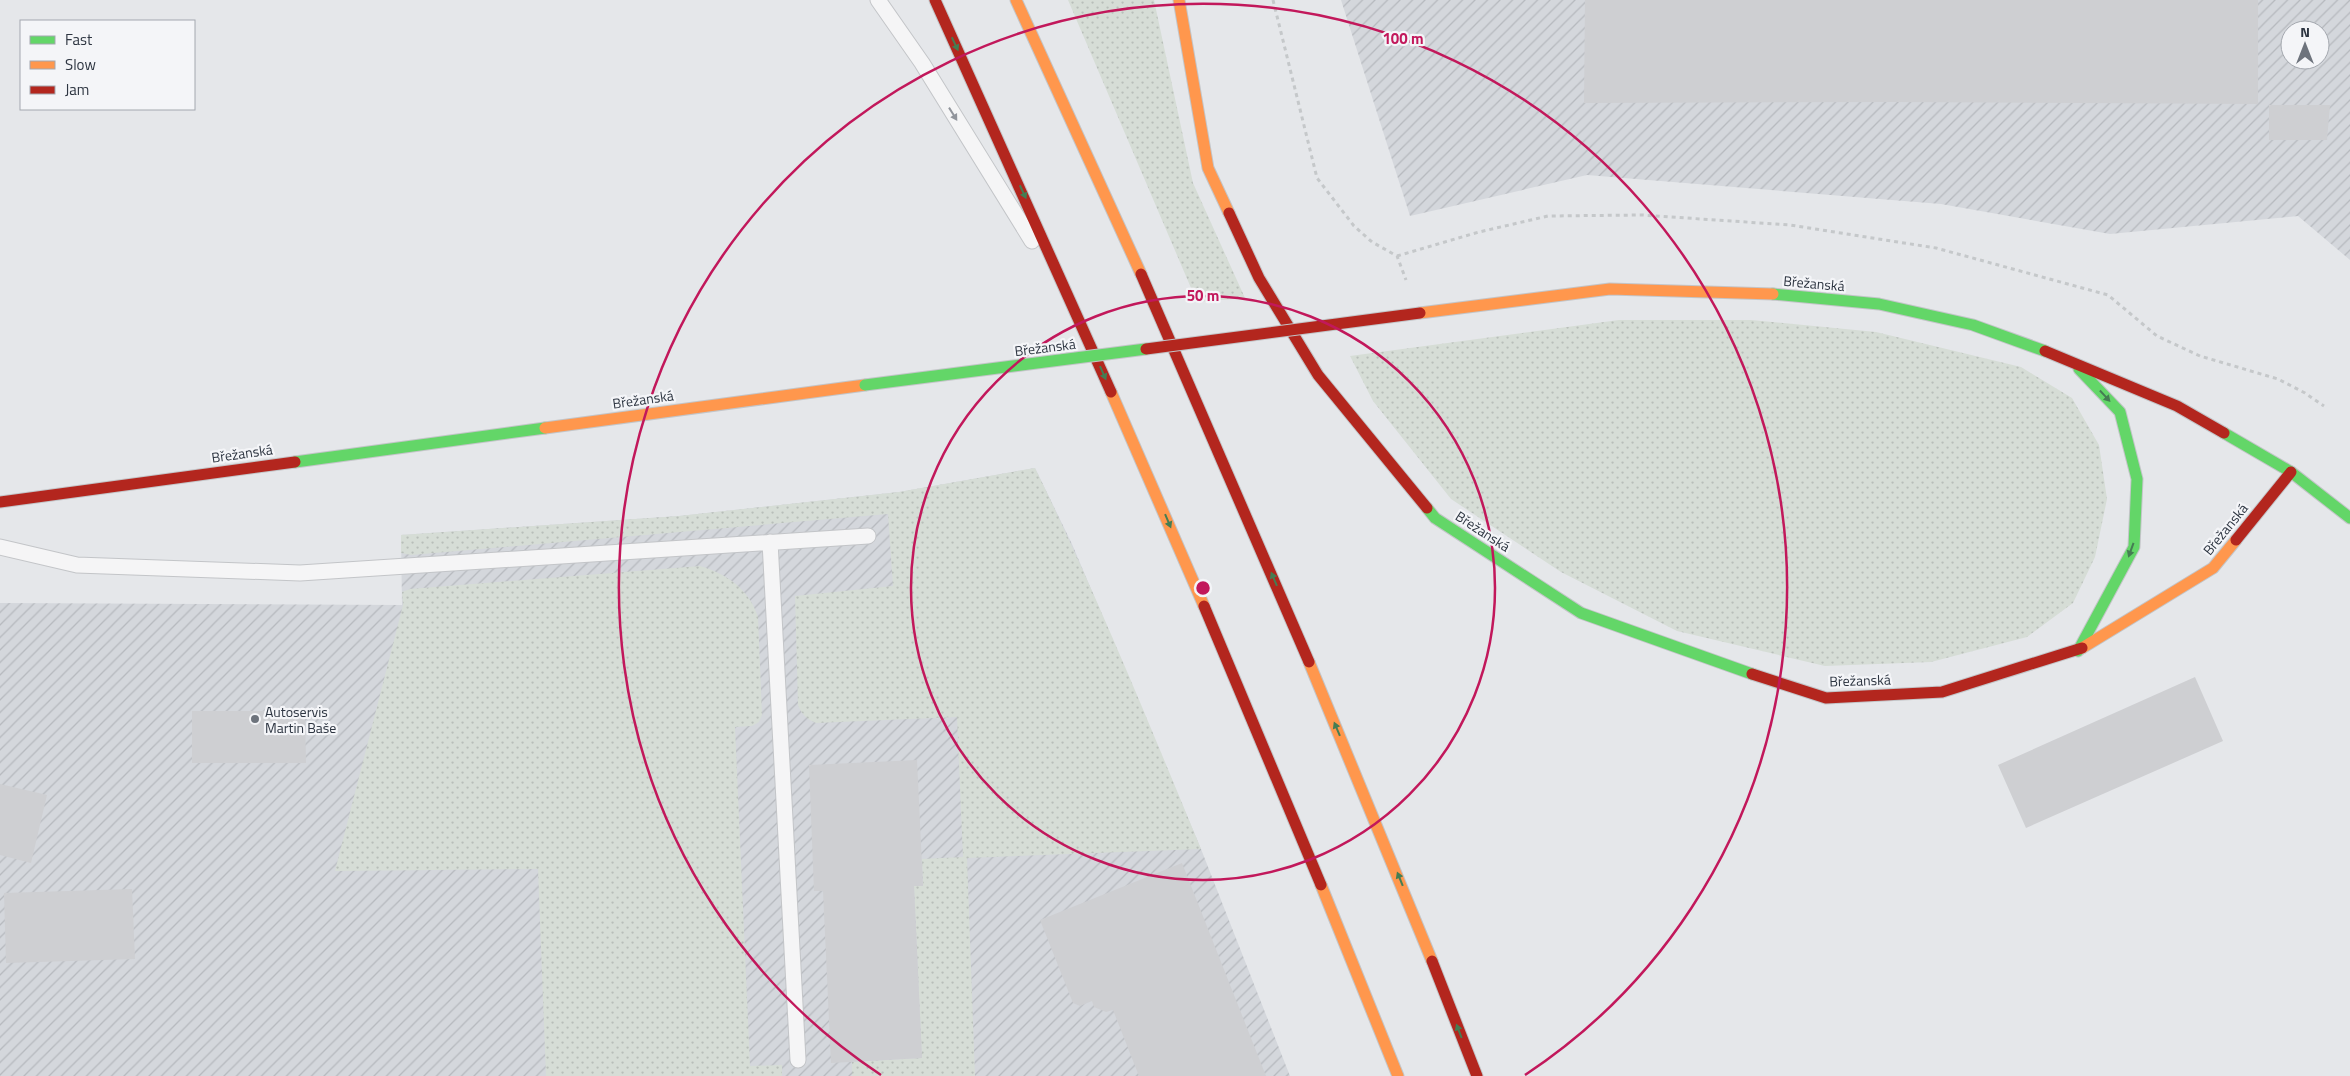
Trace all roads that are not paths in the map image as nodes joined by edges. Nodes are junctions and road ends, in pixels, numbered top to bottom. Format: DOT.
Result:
graph roads {
  1 [pos="878,0"];
  2 [pos="935,0"];
  3 [pos="1016,0"];
  4 [pos="1027,0"];
  5 [pos="1179,0"];
  6 [pos="1045,64"];
  7 [pos="1078,316"];
  8 [pos="2071,361"];
  9 [pos="2291,472"];
  10 [pos="0,502"];
  11 [pos="2350,518"];
  12 [pos="868,536"];
  13 [pos="770,542"];
  14 [pos="0,547"];
  15 [pos="2077,651"];
  16 [pos="798,1060"];
  17 [pos="1398,1076"];
  18 [pos="1477,1076"];
  1 -- 7 [label="lane, one-way"];
  2 -- 7 [label="main road, one-way"];
  3 -- 6 [label="main road"];
  4 -- 6 [label="lane"];
  5 -- 15 [label="main road, Břežanská"];
  18 -- 6 [label="main road, one-way"];
  7 -- 17 [label="main road, one-way"];
  8 -- 9 [label="main road, Břežanská"];
  8 -- 10 [label="main road, Břežanská, bridge"];
  8 -- 15 [label="main road, one-way"];
  9 -- 11 [label="main road"];
  9 -- 15 [label="main road, Břežanská"];
  12 -- 13 [label="lane"];
  13 -- 14 [label="lane"];
  13 -- 16 [label="lane"];
}
